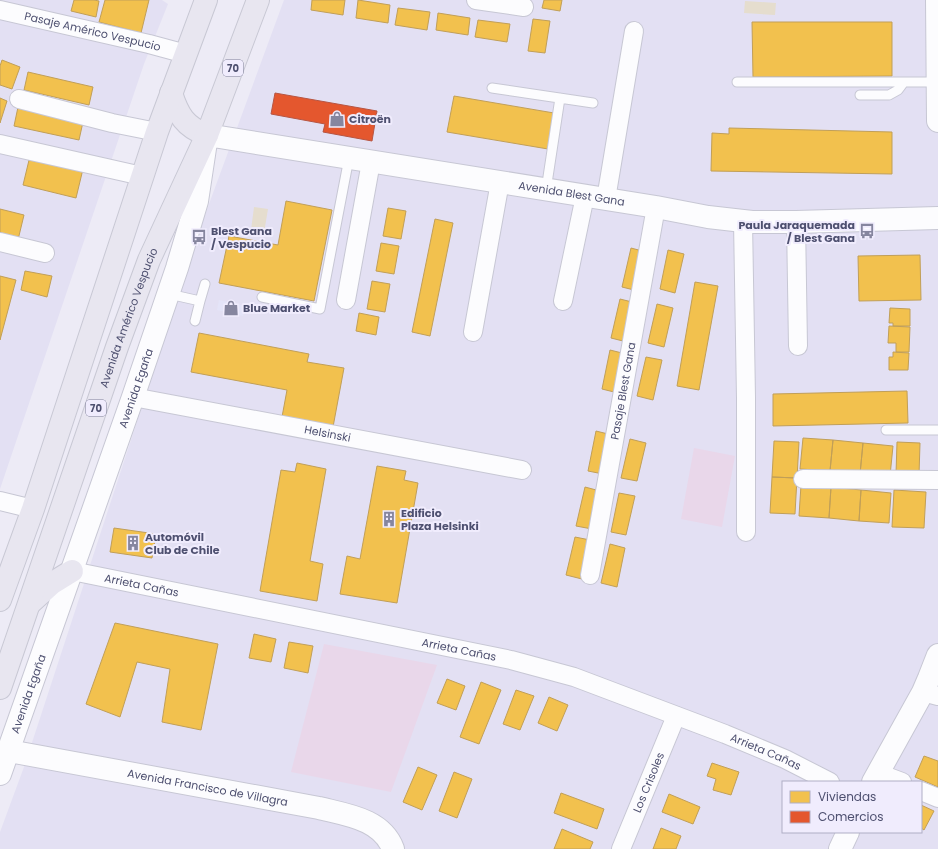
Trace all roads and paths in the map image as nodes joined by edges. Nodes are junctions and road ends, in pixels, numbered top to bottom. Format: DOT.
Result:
graph roads {
  1 [pos="206,0"];
  2 [pos="258,0"];
  3 [pos="476,0"];
  4 [pos="937,0"];
  5 [pos="524,7"];
  6 [pos="0,10"];
  7 [pos="634,31"];
  8 [pos="938,35"];
  9 [pos="186,54"];
  10 [pos="738,82"];
  11 [pos="904,82"];
  12 [pos="938,82"];
  13 [pos="492,88"];
  14 [pos="171,93"];
  15 [pos="860,95"];
  16 [pos="560,98"];
  17 [pos="18,99"];
  18 [pos="593,103"];
  19 [pos="938,121"];
  20 [pos="157,132"];
  21 [pos="207,135"];
  22 [pos="0,144"];
  23 [pos="349,158"];
  24 [pos="371,162"];
  25 [pos="142,176"];
  26 [pos="500,182"];
  27 [pos="546,190"];
  28 [pos="585,196"];
  29 [pos="606,199"];
  30 [pos="656,207"];
  31 [pos="938,218"];
  32 [pos="743,220"];
  33 [pos="796,222"];
  34 [pos="0,242"];
  35 [pos="46,253"];
  36 [pos="205,284"];
  37 [pos="169,294"];
  38 [pos="262,297"];
  39 [pos="346,300"];
  40 [pos="200,301"];
  41 [pos="563,301"];
  42 [pos="195,321"];
  43 [pos="473,332"];
  44 [pos="798,346"];
  45 [pos="133,397"];
  46 [pos="886,430"];
  47 [pos="938,430"];
  48 [pos="522,470"];
  49 [pos="803,479"];
  50 [pos="938,480"];
  51 [pos="0,501"];
  52 [pos="33,509"];
  53 [pos="746,532"];
  54 [pos="72,572"];
  55 [pos="590,575"];
  56 [pos="0,600"];
  57 [pos="28,605"];
  58 [pos="938,655"];
  59 [pos="0,688"];
  60 [pos="930,694"];
  61 [pos="676,716"];
  62 [pos="9,751"];
  63 [pos="0,774"];
  64 [pos="876,777"];
  65 [pos="828,781"];
  66 [pos="897,781"];
  67 [pos="922,790"];
  68 [pos="938,798"];
  69 [pos="848,833"];
  70 [pos="394,849"];
  71 [pos="621,849"];
  72 [pos="840,849"];
  1 -- 9 [label="main road"];
  2 -- 21 [label="main road, Avenida Egaña / 70"];
  3 -- 5 [label="street"];
  4 -- 8 [label="street"];
  6 -- 9 [label="street, Pasaje Américo Vespucio"];
  7 -- 29 [label="street"];
  8 -- 12 [label="street"];
  9 -- 14 [label="main road"];
  10 -- 11 [label="lane"];
  11 -- 12 [label="lane"];
  11 -- 15 [label="lane"];
  12 -- 19 [label="street"];
  13 -- 16 [label="lane"];
  14 -- 20 [label="main road"];
  14 -- 21 [label="main road"];
  16 -- 18 [label="lane"];
  16 -- 27 [label="lane"];
  17 -- 20 [label="street"];
  20 -- 25 [label="main road"];
  21 -- 23 [label="street, Avenida Blest Gana"];
  21 -- 37 [label="street, Avenida Egaña"];
  21 -- 57 [label="main road, Avenida Américo Vespucio / 70"];
  22 -- 25 [label="street"];
  23 -- 24 [label="street, Avenida Blest Gana"];
  23 -- 38 [label="lane"];
  24 -- 26 [label="street, Avenida Blest Gana"];
  24 -- 39 [label="street"];
  25 -- 52 [label="main road"];
  26 -- 27 [label="street, Avenida Blest Gana"];
  26 -- 43 [label="street"];
  27 -- 28 [label="street, Avenida Blest Gana"];
  28 -- 29 [label="street, Avenida Blest Gana"];
  28 -- 41 [label="street"];
  29 -- 30 [label="street, Avenida Blest Gana"];
  30 -- 32 [label="street, Avenida Blest Gana"];
  30 -- 55 [label="street, Pasaje Blest Gana"];
  31 -- 33 [label="street, Avenida Blest Gana"];
  32 -- 33 [label="street, Avenida Blest Gana"];
  32 -- 53 [label="street"];
  33 -- 44 [label="street"];
  34 -- 35 [label="street"];
  36 -- 40 [label="lane"];
  37 -- 40 [label="lane"];
  37 -- 45 [label="street, Avenida Egaña"];
  40 -- 42 [label="lane"];
  45 -- 48 [label="street, Helsinski"];
  45 -- 54 [label="street, Avenida Egaña"];
  46 -- 47 [label="lane"];
  49 -- 50 [label="street"];
  51 -- 52 [label="street"];
  52 -- 56 [label="main road"];
  54 -- 57 [label="main road"];
  54 -- 61 [label="street, Arrieta Cañas"];
  54 -- 62 [label="street, Avenida Egaña"];
  57 -- 59 [label="main road, Avenida Américo Vespucio / 70"];
  58 -- 60 [label="street"];
  60 -- 64 [label="street"];
  61 -- 65 [label="street, Arrieta Cañas"];
  61 -- 71 [label="street, Los Crisoles"];
  62 -- 63 [label="street, Avenida Egaña"];
  62 -- 70 [label="street, Avenida Francisco de Villagra"];
  64 -- 66 [label="street"];
  67 -- 68 [label="street"];
  69 -- 72 [label="street"];
}
